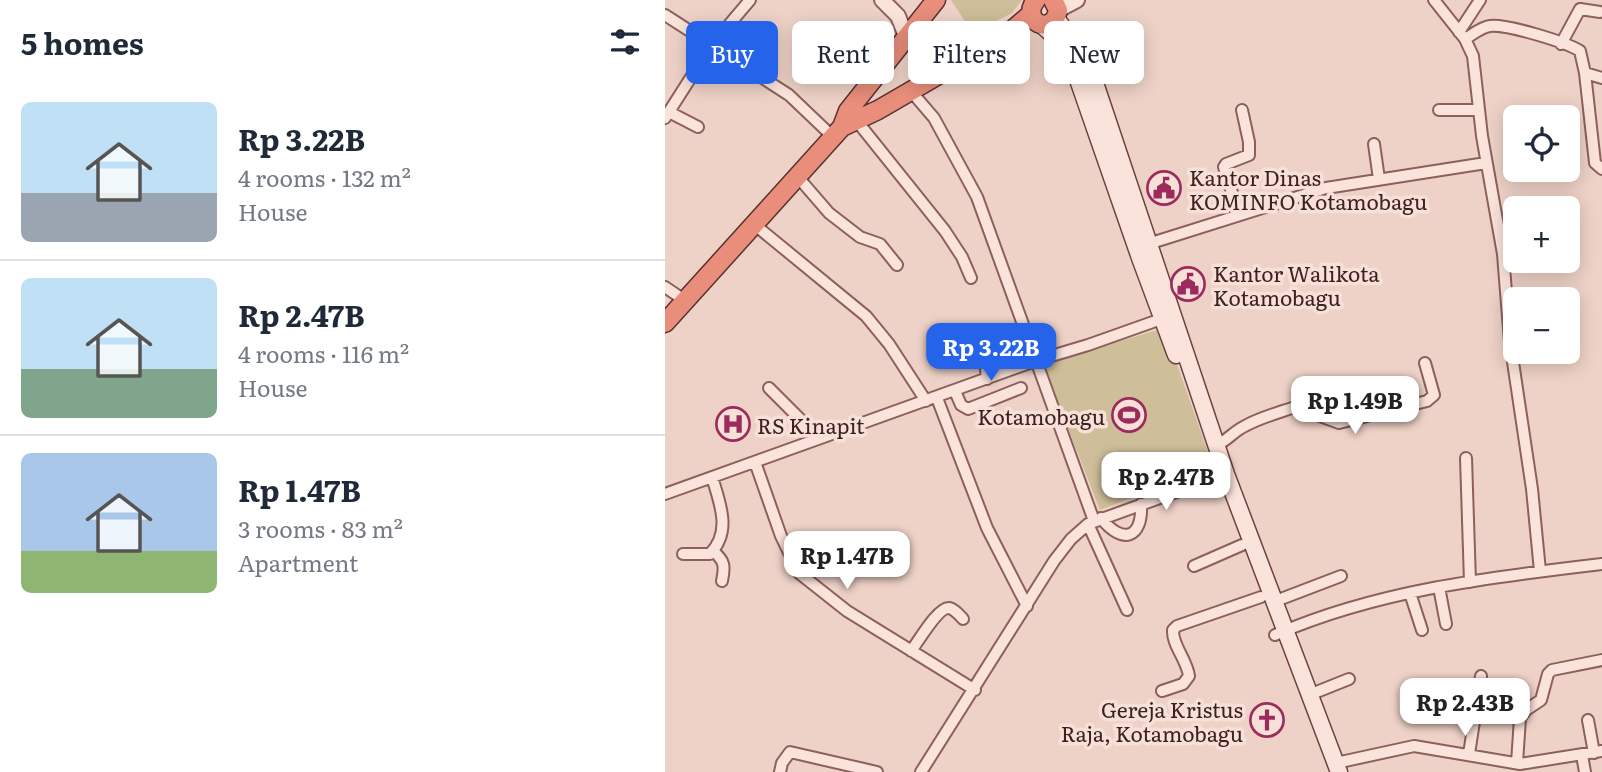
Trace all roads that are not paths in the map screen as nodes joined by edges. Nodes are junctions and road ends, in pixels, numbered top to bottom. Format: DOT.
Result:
graph roads {
  1 [pos="750,0"];
  2 [pos="882,0"];
  3 [pos="936,0"];
  4 [pos="1077,0"];
  5 [pos="1434,0"];
  6 [pos="1480,0"];
  7 [pos="1043,9"];
  8 [pos="1600,12"];
  9 [pos="665,15"];
  10 [pos="898,16"];
  11 [pos="920,20"];
  12 [pos="732,21"];
  13 [pos="686,29"];
  14 [pos="1462,36"];
  15 [pos="906,37"];
  16 [pos="1561,44"];
  17 [pos="1585,73"];
  18 [pos="1602,78"];
  19 [pos="687,84"];
  20 [pos="771,84"];
  21 [pos="865,90"];
  22 [pos="910,90"];
  23 [pos="878,110"];
  24 [pos="1242,110"];
  25 [pos="1439,110"];
  26 [pos="1479,110"];
  27 [pos="667,115"];
  28 [pos="1590,117"];
  29 [pos="1602,121"];
  30 [pos="698,127"];
  31 [pos="843,128"];
  32 [pos="1374,144"];
  33 [pos="1486,163"];
  34 [pos="1602,169"];
  35 [pos="797,176"];
  36 [pos="1379,179"];
  37 [pos="1239,215"];
  38 [pos="755,225"];
  39 [pos="1148,244"];
  40 [pos="897,265"];
  41 [pos="971,278"];
  42 [pos="665,287"];
  43 [pos="684,300"];
  44 [pos="1168,316"];
  45 [pos="665,323"];
  46 [pos="1038,360"];
  47 [pos="1425,363"];
  48 [pos="1024,365"];
  49 [pos="987,379"];
  50 [pos="769,388"];
  51 [pos="1021,388"];
  52 [pos="955,391"];
  53 [pos="931,400"];
  54 [pos="819,438"];
  55 [pos="1217,445"];
  56 [pos="1466,458"];
  57 [pos="755,461"];
  58 [pos="1221,475"];
  59 [pos="712,477"];
  60 [pos="665,494"];
  61 [pos="1141,504"];
  62 [pos="1095,521"];
  63 [pos="1242,545"];
  64 [pos="713,551"];
  65 [pos="683,554"];
  66 [pos="1602,564"];
  67 [pos="1194,566"];
  68 [pos="1540,571"];
  69 [pos="1341,576"];
  70 [pos="722,581"];
  71 [pos="1470,582"];
  72 [pos="1439,587"];
  73 [pos="1410,593"];
  74 [pos="1267,599"];
  75 [pos="1027,606"];
  76 [pos="1127,610"];
  77 [pos="963,619"];
  78 [pos="1447,624"];
  79 [pos="1422,630"];
  80 [pos="1279,633"];
  81 [pos="911,651"];
  82 [pos="1602,660"];
  83 [pos="1481,676"];
  84 [pos="1349,679"];
  85 [pos="975,690"];
  86 [pos="1162,691"];
  87 [pos="1309,695"];
  88 [pos="1588,720"];
  89 [pos="1598,752"];
  90 [pos="1469,754"];
  91 [pos="1582,755"];
  92 [pos="1517,763"];
  93 [pos="1334,769"];
  94 [pos="780,772"];
  95 [pos="877,772"];
  96 [pos="921,772"];
  97 [pos="1585,772"];
  1 -- 12 [label="street"];
  2 -- 10 [label="street"];
  3 -- 11 [label="highway"];
  4 -- 7 [label="street"];
  5 -- 14 [label="street"];
  6 -- 14 [label="street"];
  7 -- 22 [label="highway"];
  7 -- 39 [label="main road"];
  7 -- 44 [label="main road"];
  8 -- 16 [label="street"];
  9 -- 13 [label="street"];
  10 -- 11 [label="street"];
  10 -- 15 [label="street"];
  11 -- 15 [label="highway"];
  14 -- 16 [label="street"];
  14 -- 26 [label="street"];
  15 -- 21 [label="highway"];
  16 -- 17 [label="street"];
  17 -- 18 [label="street"];
  17 -- 28 [label="street"];
  19 -- 27 [label="street"];
  20 -- 31 [label="street"];
  21 -- 23 [label="highway"];
  21 -- 31 [label="highway"];
  22 -- 23 [label="highway"];
  22 -- 46 [label="street"];
  23 -- 31 [label="highway"];
  24 -- 37 [label="street"];
  25 -- 26 [label="street"];
  26 -- 33 [label="street"];
  27 -- 30 [label="street"];
  28 -- 29 [label="street"];
  28 -- 34 [label="street"];
  31 -- 35 [label="highway"];
  31 -- 41 [label="street"];
  32 -- 36 [label="street"];
  33 -- 36 [label="street"];
  33 -- 68 [label="street"];
  35 -- 38 [label="highway"];
  35 -- 40 [label="street"];
  36 -- 37 [label="street"];
  37 -- 39 [label="street"];
  38 -- 43 [label="highway"];
  38 -- 53 [label="street"];
  39 -- 44 [label="main road"];
  42 -- 43 [label="street"];
  43 -- 45 [label="highway"];
  44 -- 46 [label="street"];
  44 -- 55 [label="main road"];
  44 -- 58 [label="main road"];
  46 -- 48 [label="street"];
  46 -- 62 [label="street"];
  47 -- 55 [label="street"];
  48 -- 49 [label="street"];
  48 -- 49 [label="street"];
  49 -- 52 [label="street"];
  50 -- 54 [label="street"];
  51 -- 52 [label="street"];
  52 -- 53 [label="street"];
  53 -- 54 [label="street"];
  53 -- 75 [label="street"];
  54 -- 57 [label="street"];
  55 -- 58 [label="main road"];
  56 -- 71 [label="street"];
  57 -- 59 [label="street"];
  57 -- 81 [label="street"];
  58 -- 61 [label="street"];
  58 -- 63 [label="main road"];
  58 -- 74 [label="main road"];
  59 -- 60 [label="street"];
  59 -- 64 [label="street"];
  61 -- 62 [label="street"];
  61 -- 62 [label="street"];
  62 -- 75 [label="street"];
  62 -- 76 [label="street"];
  63 -- 67 [label="street"];
  63 -- 74 [label="main road"];
  64 -- 65 [label="street"];
  64 -- 70 [label="street"];
  66 -- 68 [label="street"];
  68 -- 71 [label="street"];
  69 -- 74 [label="street"];
  71 -- 72 [label="street"];
  72 -- 73 [label="street"];
  72 -- 78 [label="street"];
  73 -- 79 [label="street"];
  73 -- 80 [label="street"];
  74 -- 80 [label="main road"];
  74 -- 86 [label="street"];
  75 -- 85 [label="street"];
  77 -- 81 [label="street"];
  80 -- 87 [label="main road"];
  80 -- 93 [label="main road"];
  81 -- 85 [label="street"];
  82 -- 92 [label="street"];
  83 -- 90 [label="street"];
  84 -- 87 [label="street"];
  85 -- 96 [label="street"];
  87 -- 93 [label="main road"];
  88 -- 89 [label="street"];
  89 -- 91 [label="street"];
  90 -- 92 [label="street"];
  90 -- 93 [label="street"];
  91 -- 92 [label="street"];
  91 -- 97 [label="street"];
  94 -- 95 [label="street"];
}
